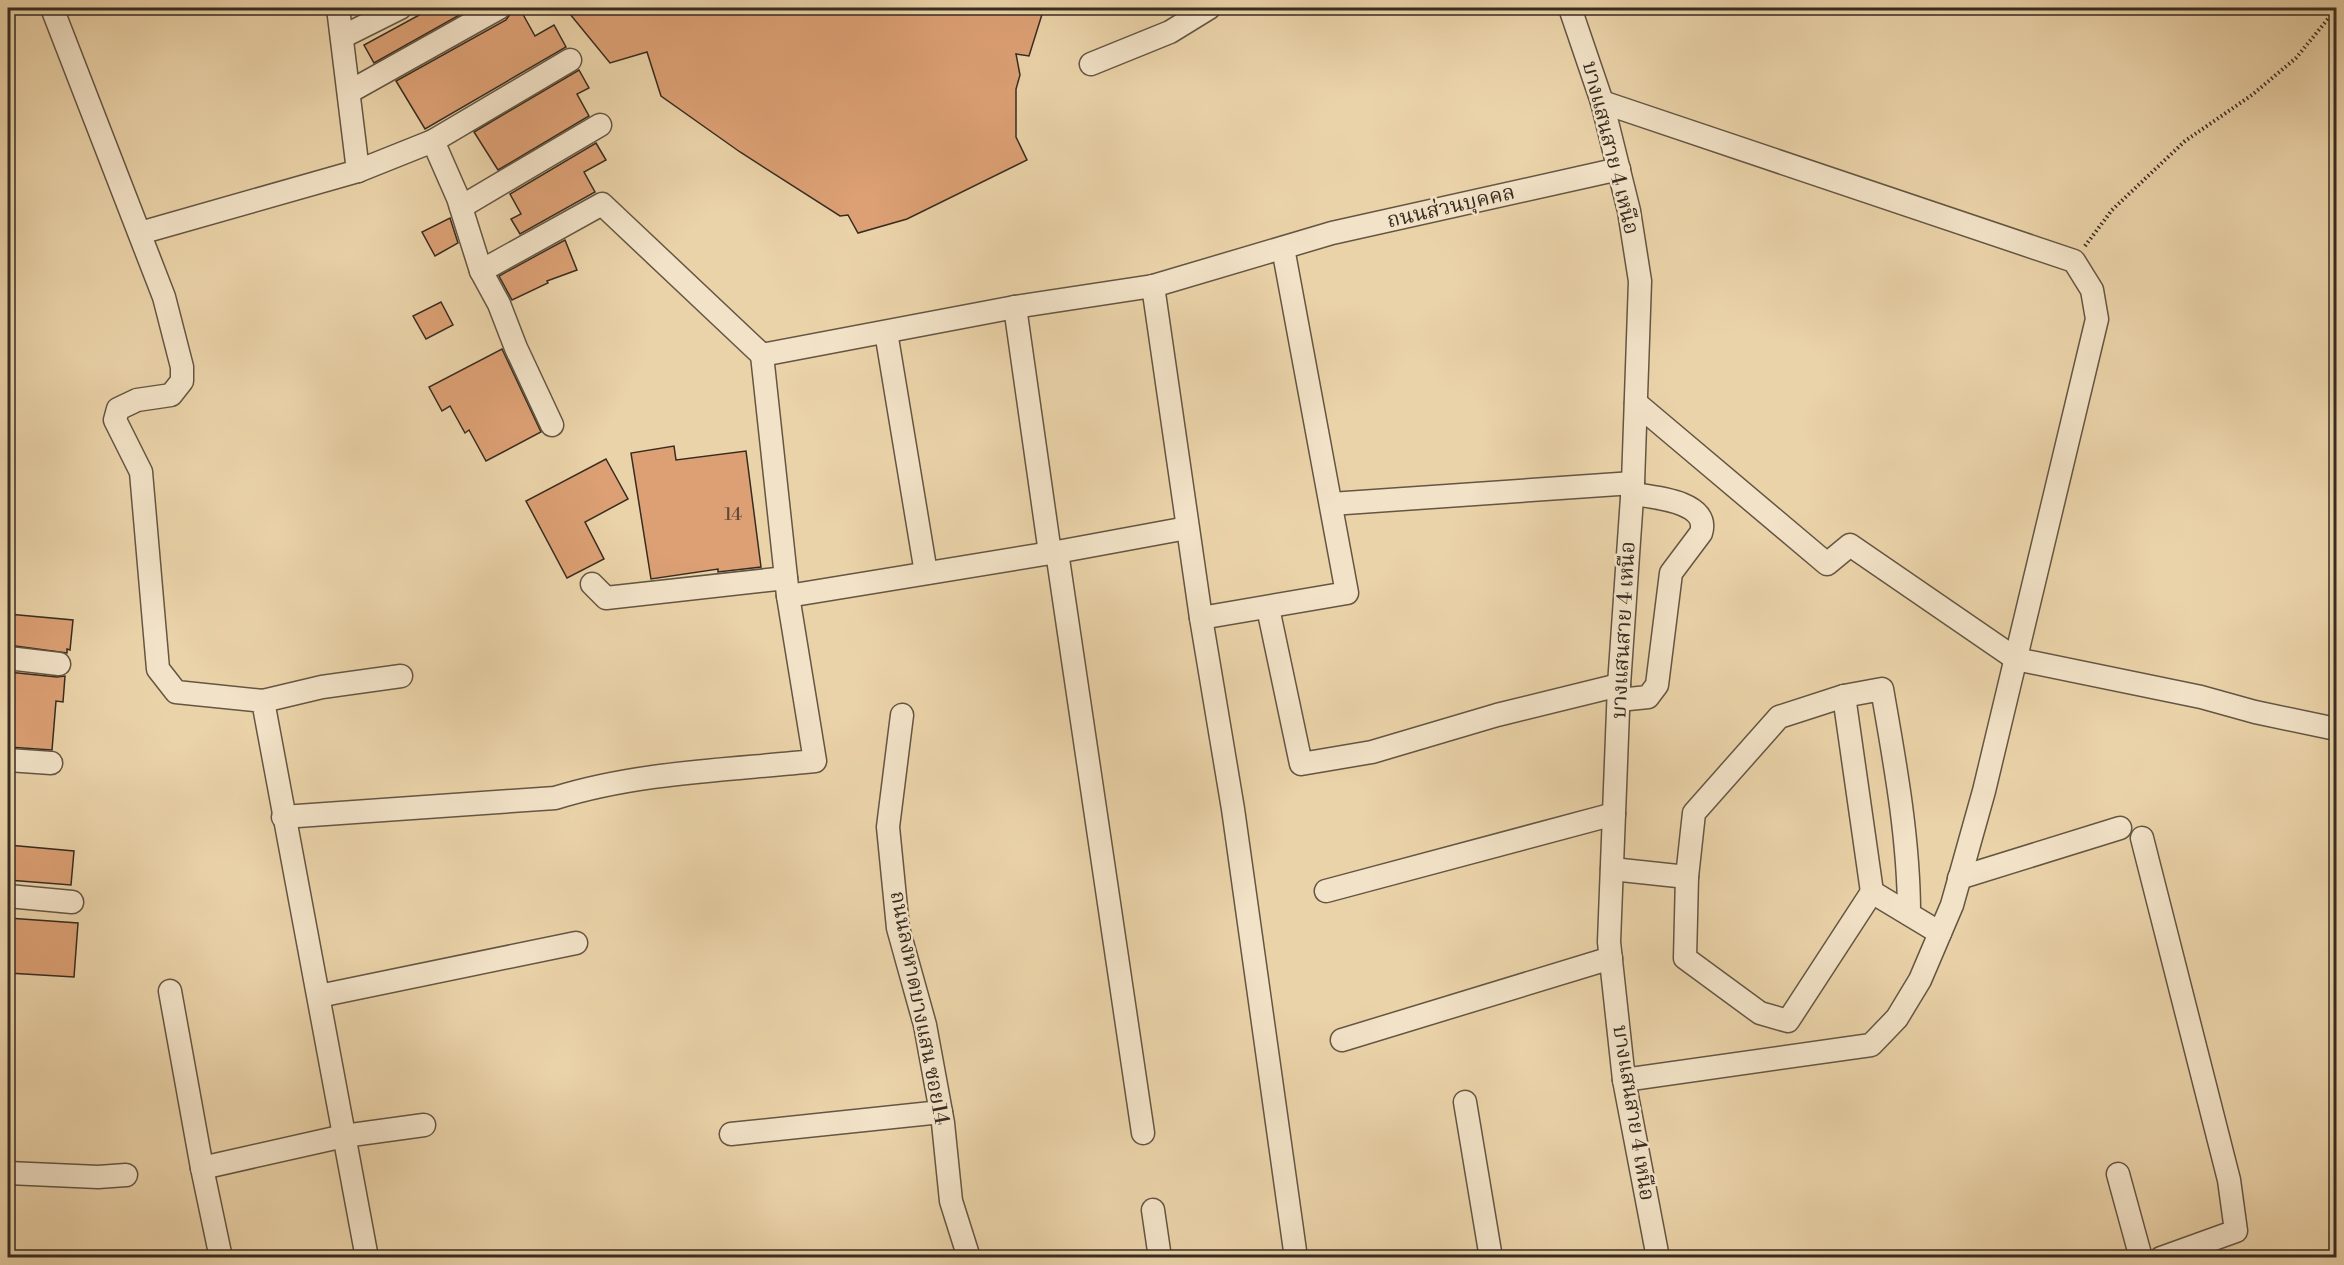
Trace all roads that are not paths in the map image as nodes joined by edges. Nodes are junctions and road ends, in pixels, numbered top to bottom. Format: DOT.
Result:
graph roads {
  1 [pos="52,8"];
  2 [pos="338,8"];
  3 [pos="400,8"];
  4 [pos="499,8"];
  5 [pos="1209,8"];
  6 [pos="1570,8"];
  7 [pos="342,37"];
  8 [pos="570,60"];
  9 [pos="1091,64"];
  10 [pos="349,92"];
  11 [pos="1602,102"];
  12 [pos="600,125"];
  13 [pos="432,141"];
  14 [pos="1619,169"];
  15 [pos="358,171"];
  16 [pos="460,207"];
  17 [pos="140,233"];
  18 [pos="1283,248"];
  19 [pos="481,272"];
  20 [pos="1154,286"];
  21 [pos="1015,307"];
  22 [pos="886,332"];
  23 [pos="762,355"];
  24 [pos="1636,403"];
  25 [pos="552,425"];
  26 [pos="1632,489"];
  27 [pos="1331,504"];
  28 [pos="1187,528"];
  29 [pos="1054,553"];
  30 [pos="926,573"];
  31 [pos="592,584"];
  32 [pos="787,587"];
  33 [pos="1268,608"];
  34 [pos="1201,618"];
  35 [pos="8,658"];
  36 [pos="2016,659"];
  37 [pos="59,664"];
  38 [pos="401,676"];
  39 [pos="1619,692"];
  40 [pos="1844,696"];
  41 [pos="263,701"];
  42 [pos="902,715"];
  43 [pos="2337,729"];
  44 [pos="8,760"];
  45 [pos="51,763"];
  46 [pos="1614,814"];
  47 [pos="283,816"];
  48 [pos="2120,828"];
  49 [pos="2142,838"];
  50 [pos="1612,870"];
  51 [pos="1687,878"];
  52 [pos="1959,878"];
  53 [pos="1326,891"];
  54 [pos="1872,892"];
  55 [pos="8,896"];
  56 [pos="72,902"];
  57 [pos="1909,914"];
  58 [pos="1940,933"];
  59 [pos="576,943"];
  60 [pos="1611,958"];
  61 [pos="170,992"];
  62 [pos="319,996"];
  63 [pos="1342,1040"];
  64 [pos="1624,1080"];
  65 [pos="1465,1102"];
  66 [pos="941,1112"];
  67 [pos="424,1125"];
  68 [pos="1143,1133"];
  69 [pos="731,1134"];
  70 [pos="344,1136"];
  71 [pos="202,1168"];
  72 [pos="8,1173"];
  73 [pos="2118,1174"];
  74 [pos="126,1175"];
  75 [pos="1153,1210"];
  76 [pos="221,1257"];
  77 [pos="367,1257"];
  78 [pos="969,1257"];
  79 [pos="1160,1257"];
  80 [pos="1296,1257"];
  81 [pos="1491,1257"];
  82 [pos="1658,1257"];
  83 [pos="2141,1257"];
  84 [pos="2162,1257"];
  1 -- 17 [label="street"];
  2 -- 7 [label="street"];
  3 -- 7 [label="street"];
  4 -- 10 [label="street"];
  5 -- 9 [label="street"];
  6 -- 11 [label="street, บางแสนสาย 4 เหนือ"];
  7 -- 10 [label="street"];
  8 -- 13 [label="street"];
  10 -- 15 [label="street"];
  11 -- 14 [label="street, บางแสนสาย 4 เหนือ"];
  11 -- 36 [label="street"];
  12 -- 16 [label="street"];
  13 -- 15 [label="street"];
  13 -- 16 [label="street"];
  14 -- 18 [label="street, ถนนส่วนบุคคล"];
  14 -- 24 [label="street, บางแสนสาย 4 เหนือ"];
  15 -- 17 [label="street"];
  16 -- 19 [label="street"];
  17 -- 41 [label="street"];
  18 -- 20 [label="street, ถนนส่วนบุคคล"];
  18 -- 27 [label="street"];
  19 -- 23 [label="street"];
  19 -- 25 [label="street"];
  20 -- 21 [label="street, ถนนส่วนบุคคล"];
  20 -- 28 [label="street"];
  21 -- 22 [label="street, ถนนส่วนบุคคล"];
  21 -- 29 [label="street"];
  22 -- 23 [label="street, ถนนส่วนบุคคล"];
  22 -- 30 [label="street"];
  23 -- 32 [label="street"];
  24 -- 26 [label="street, บางแสนสาย 4 เหนือ"];
  24 -- 36 [label="street"];
  26 -- 27 [label="street"];
  26 -- 39 [label="street, บางแสนสาย 4 เหนือ"];
  26 -- 39 [label="street"];
  27 -- 33 [label="street"];
  28 -- 29 [label="street"];
  28 -- 34 [label="street"];
  29 -- 30 [label="street"];
  29 -- 68 [label="street"];
  30 -- 32 [label="street"];
  31 -- 32 [label="street"];
  32 -- 47 [label="street"];
  33 -- 34 [label="street"];
  33 -- 39 [label="street"];
  34 -- 80 [label="street"];
  35 -- 37 [label="street"];
  36 -- 43 [label="street"];
  36 -- 52 [label="street"];
  38 -- 41 [label="street"];
  39 -- 46 [label="street, บางแสนสาย 4 เหนือ"];
  40 -- 51 [label="street"];
  40 -- 54 [label="street"];
  40 -- 57 [label="street"];
  41 -- 47 [label="street"];
  42 -- 66 [label="street, ถนนลงหาดบางแสน ซอย14"];
  44 -- 45 [label="street"];
  46 -- 50 [label="street, บางแสนสาย 4 เหนือ"];
  46 -- 53 [label="street"];
  47 -- 62 [label="street"];
  48 -- 52 [label="street"];
  49 -- 84 [label="street"];
  50 -- 51 [label="street"];
  50 -- 60 [label="street, บางแสนสาย 4 เหนือ"];
  51 -- 54 [label="street"];
  52 -- 58 [label="street"];
  54 -- 57 [label="street"];
  55 -- 56 [label="street"];
  57 -- 58 [label="street"];
  58 -- 64 [label="street"];
  59 -- 62 [label="street"];
  60 -- 63 [label="street"];
  60 -- 64 [label="street, บางแสนสาย 4 เหนือ"];
  61 -- 71 [label="street"];
  62 -- 70 [label="street"];
  64 -- 82 [label="street, บางแสนสาย 4 เหนือ"];
  65 -- 81 [label="street"];
  66 -- 69 [label="street"];
  66 -- 78 [label="street, ถนนลงหาดบางแสน ซอย14"];
  67 -- 70 [label="street"];
  70 -- 71 [label="street"];
  70 -- 77 [label="street"];
  71 -- 76 [label="street"];
  72 -- 74 [label="street"];
  73 -- 83 [label="street"];
  75 -- 79 [label="street"];
}
